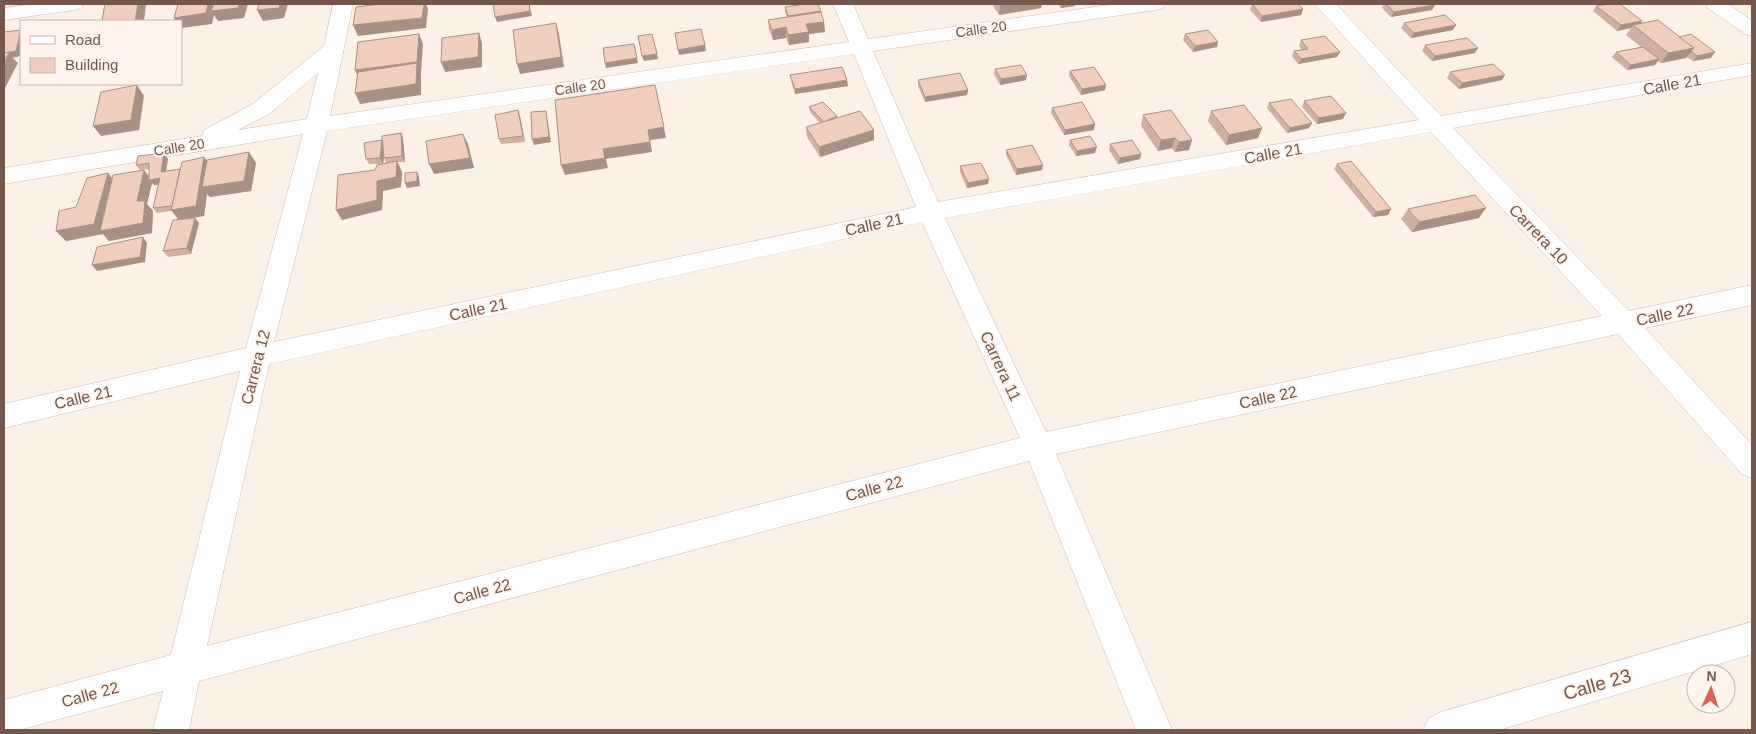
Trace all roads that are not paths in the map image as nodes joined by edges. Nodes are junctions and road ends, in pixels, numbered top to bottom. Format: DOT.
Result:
graph roads {
  1 [pos="74,4"];
  2 [pos="343,4"];
  3 [pos="843,4"];
  4 [pos="1156,4"];
  5 [pos="1325,4"];
  6 [pos="1715,4"];
  7 [pos="4,14"];
  8 [pos="1752,30"];
  9 [pos="862,47"];
  10 [pos="333,50"];
  11 [pos="1752,69"];
  12 [pos="317,125"];
  13 [pos="1437,126"];
  14 [pos="193,145"];
  15 [pos="4,176"];
  16 [pos="930,212"];
  17 [pos="1752,295"];
  18 [pos="1624,323"];
  19 [pos="257,356"];
  20 [pos="4,416"];
  21 [pos="1038,446"];
  22 [pos="1752,465"];
  23 [pos="1752,638"];
  24 [pos="185,668"];
  25 [pos="4,717"];
  26 [pos="171,730"];
  27 [pos="1154,730"];
  28 [pos="1441,730"];
  1 -- 7 [label="street"];
  2 -- 10 [label="street, Carrera 12"];
  3 -- 9 [label="street, Carrera 11"];
  4 -- 9 [label="street, Calle 20"];
  5 -- 13 [label="street, Carrera 10"];
  6 -- 8 [label="street"];
  9 -- 12 [label="street, Calle 20"];
  9 -- 16 [label="street, Carrera 11"];
  10 -- 12 [label="street, Carrera 12"];
  10 -- 14 [label="street"];
  11 -- 13 [label="street, Calle 21"];
  12 -- 14 [label="street, Calle 20"];
  12 -- 19 [label="street, Carrera 12"];
  13 -- 16 [label="street, Calle 21"];
  13 -- 18 [label="street, Carrera 10"];
  14 -- 15 [label="street, Calle 20"];
  16 -- 19 [label="street, Calle 21"];
  16 -- 21 [label="street, Carrera 11"];
  17 -- 18 [label="street, Calle 22"];
  18 -- 21 [label="street, Calle 22"];
  18 -- 22 [label="street, Carrera 10"];
  19 -- 20 [label="street, Calle 21"];
  19 -- 24 [label="street, Carrera 12"];
  21 -- 24 [label="street, Calle 22"];
  21 -- 27 [label="street, Carrera 11"];
  23 -- 28 [label="street, Calle 23"];
  24 -- 25 [label="street, Calle 22"];
  24 -- 26 [label="street, Carrera 12"];
}
